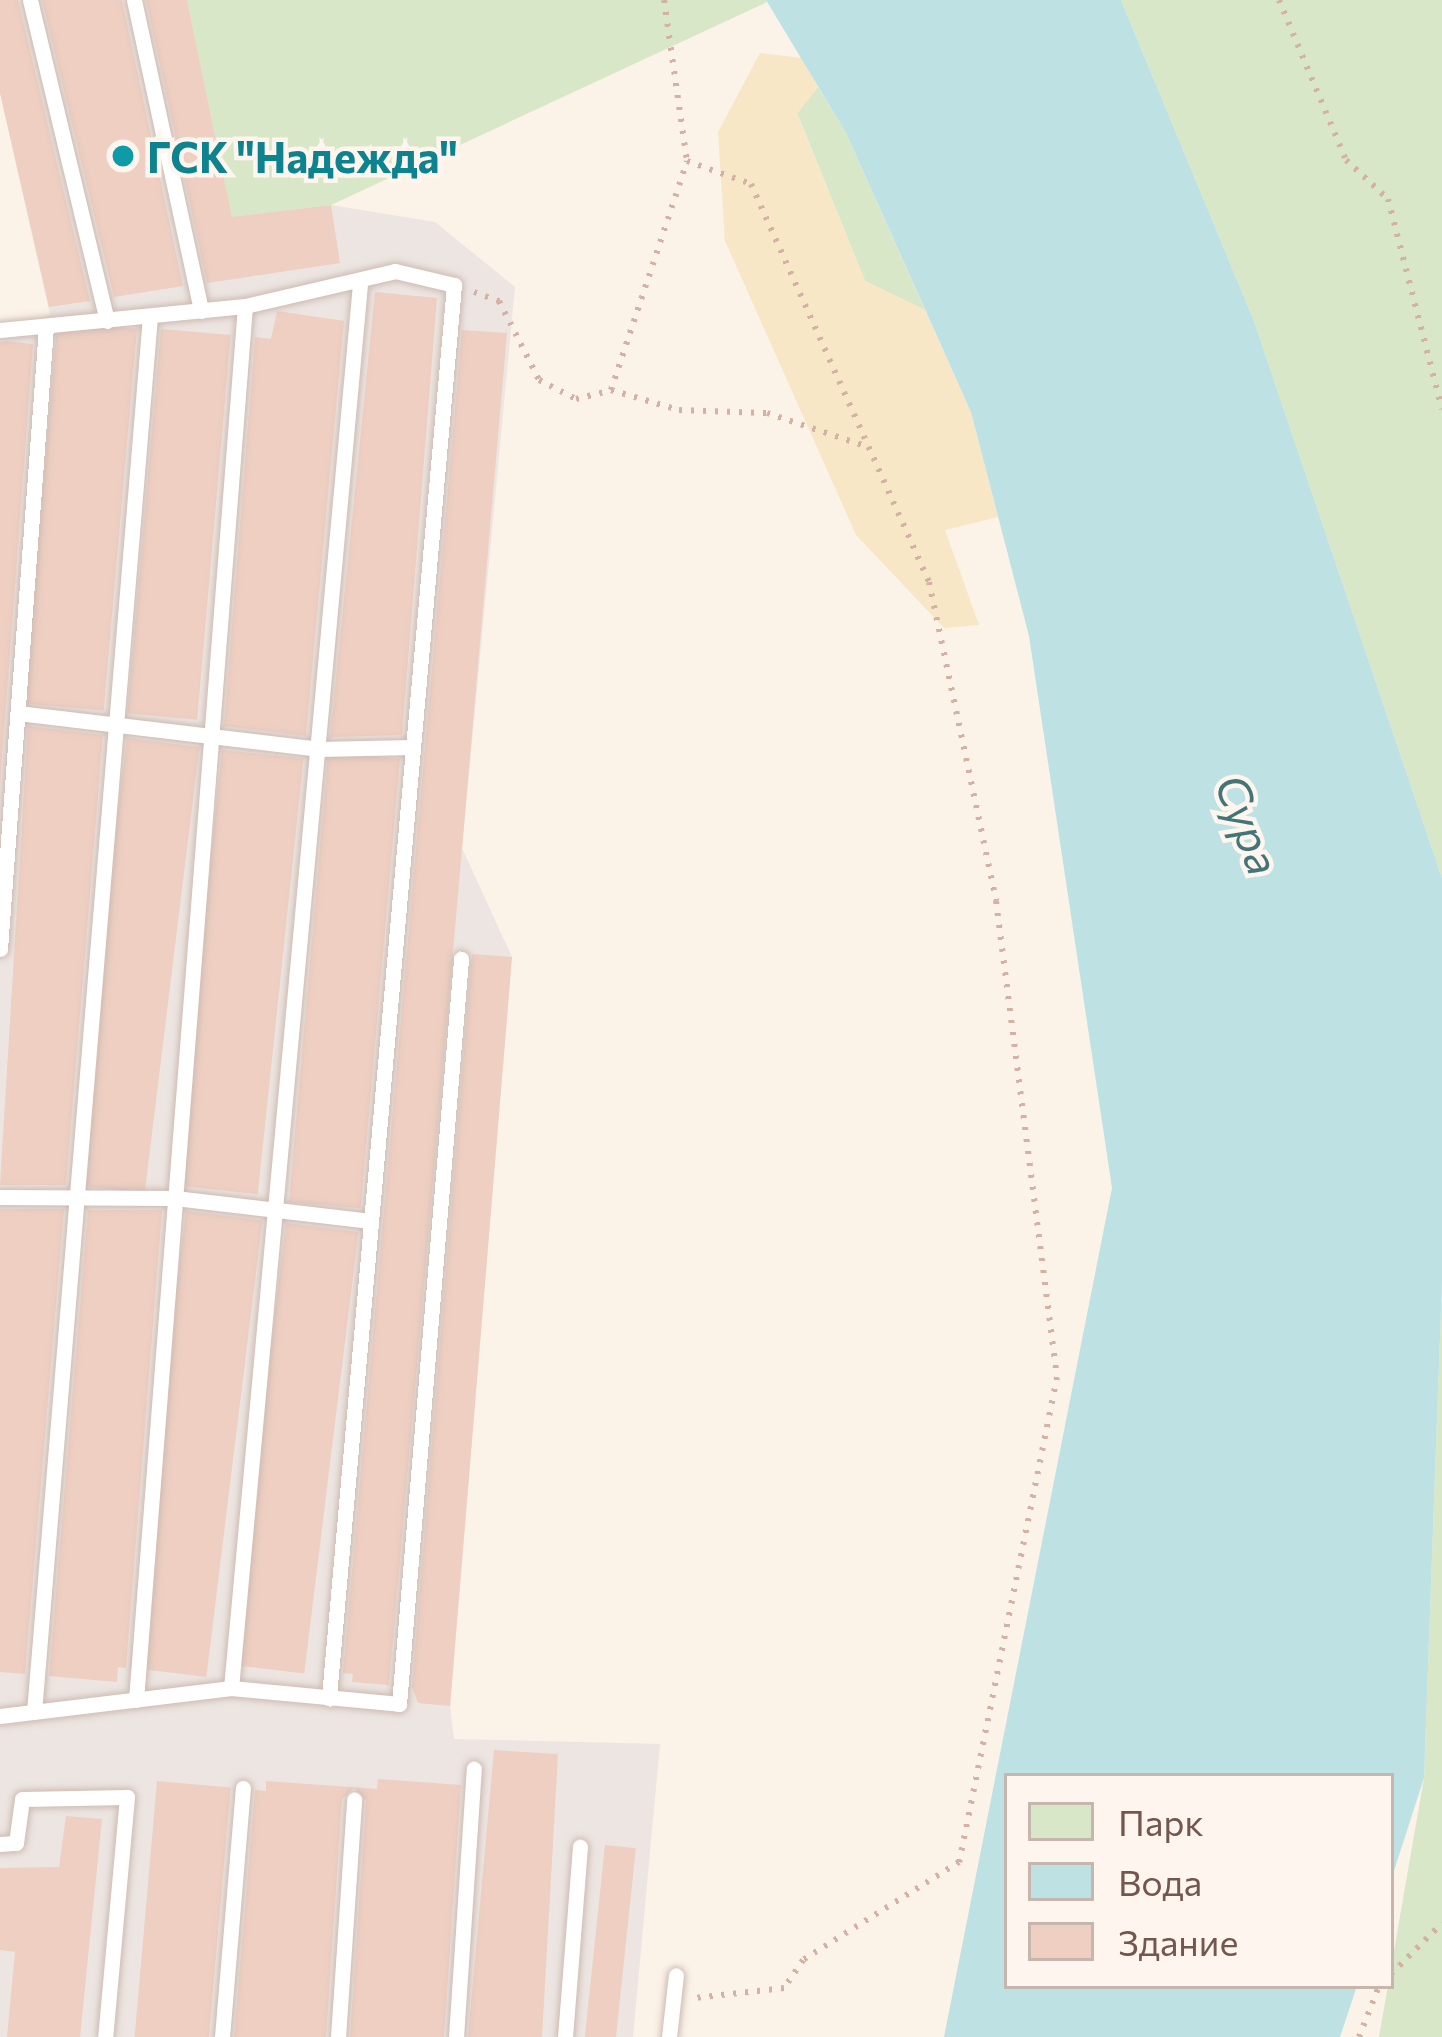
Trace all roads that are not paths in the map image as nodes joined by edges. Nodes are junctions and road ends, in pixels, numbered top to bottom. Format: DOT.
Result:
graph roads {
  1 [pos="30,0"];
  2 [pos="134,0"];
  3 [pos="360,283"];
  4 [pos="245,306"];
  5 [pos="201,311"];
  6 [pos="150,316"];
  7 [pos="106,321"];
  8 [pos="46,327"];
  9 [pos="0,330"];
  10 [pos="17,713"];
  11 [pos="116,725"];
  12 [pos="212,738"];
  13 [pos="413,747"];
  14 [pos="317,749"];
  15 [pos="0,949"];
  16 [pos="461,959"];
  17 [pos="0,1197"];
  18 [pos="77,1198"];
  19 [pos="175,1198"];
  20 [pos="275,1214"];
  21 [pos="371,1221"];
  22 [pos="231,1688"];
  23 [pos="328,1698"];
  24 [pos="136,1700"];
  25 [pos="34,1712"];
  26 [pos="0,1716"];
  27 [pos="474,1769"];
  28 [pos="243,1788"];
  29 [pos="354,1800"];
  30 [pos="0,1844"];
  31 [pos="580,1847"];
  32 [pos="676,1975"];
  33 [pos="105,2037"];
  34 [pos="222,2037"];
  35 [pos="338,2037"];
  36 [pos="456,2037"];
  37 [pos="565,2037"];
  38 [pos="669,2037"];
  1 -- 7 [label="lane"];
  2 -- 5 [label="lane"];
  3 -- 4 [label="lane"];
  3 -- 13 [label="lane"];
  3 -- 14 [label="lane"];
  4 -- 5 [label="lane"];
  4 -- 12 [label="lane"];
  5 -- 6 [label="lane"];
  6 -- 7 [label="lane"];
  6 -- 11 [label="lane"];
  7 -- 8 [label="lane"];
  8 -- 9 [label="lane"];
  8 -- 10 [label="lane"];
  10 -- 11 [label="lane"];
  10 -- 15 [label="lane"];
  11 -- 12 [label="lane"];
  11 -- 18 [label="lane"];
  12 -- 14 [label="lane"];
  12 -- 19 [label="lane"];
  13 -- 14 [label="lane"];
  13 -- 21 [label="lane"];
  14 -- 20 [label="lane"];
  16 -- 23 [label="lane"];
  17 -- 18 [label="lane"];
  18 -- 19 [label="lane"];
  18 -- 25 [label="lane"];
  19 -- 20 [label="lane"];
  19 -- 24 [label="lane"];
  20 -- 21 [label="lane"];
  20 -- 22 [label="lane"];
  21 -- 23 [label="lane"];
  22 -- 23 [label="lane"];
  22 -- 24 [label="lane"];
  24 -- 25 [label="lane"];
  25 -- 26 [label="lane"];
  27 -- 36 [label="lane"];
  28 -- 34 [label="lane"];
  29 -- 35 [label="lane"];
  30 -- 33 [label="lane"];
  31 -- 37 [label="lane"];
  32 -- 38 [label="lane"];
}
